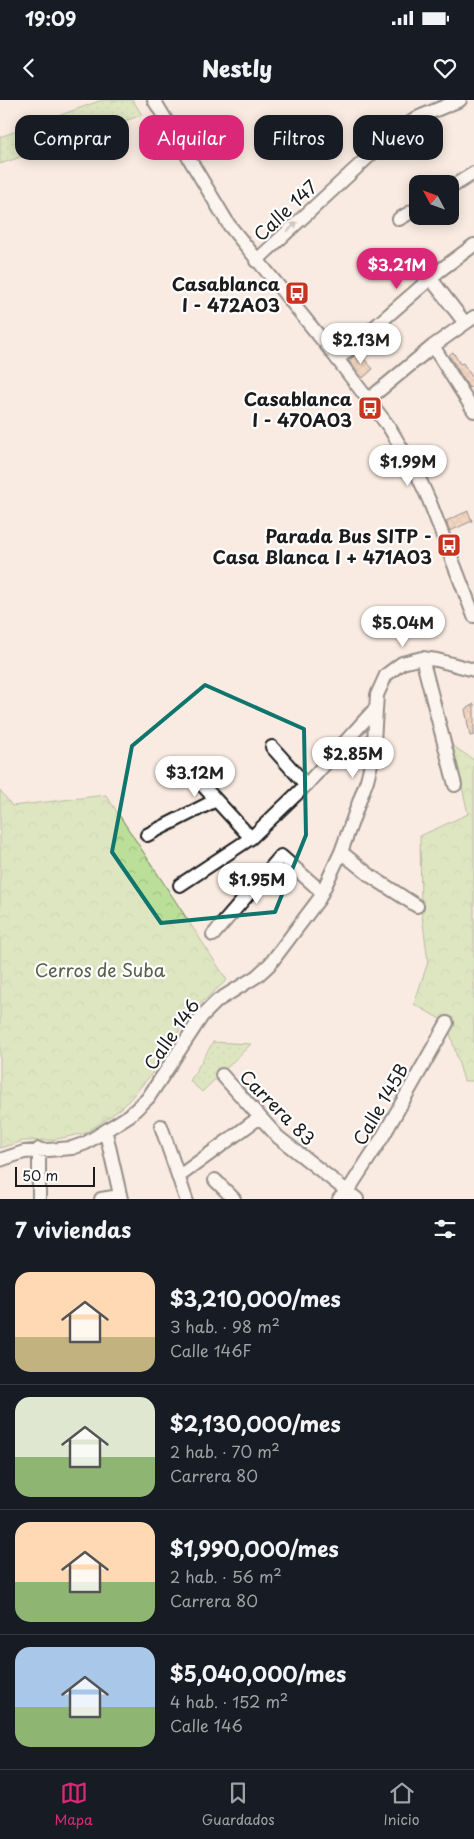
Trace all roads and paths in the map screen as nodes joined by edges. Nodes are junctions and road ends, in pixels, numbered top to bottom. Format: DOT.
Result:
graph roads {
  1 [pos="154,100"];
  2 [pos="460,100"];
  3 [pos="474,173"];
  4 [pos="459,182"];
  5 [pos="409,214"];
  6 [pos="400,219"];
  7 [pos="474,245"];
  8 [pos="256,260"];
  9 [pos="431,279"];
  10 [pos="469,320"];
  11 [pos="433,346"];
  12 [pos="338,359"];
  13 [pos="469,394"];
  14 [pos="369,399"];
  15 [pos="474,411"];
  16 [pos="474,616"];
  17 [pos="422,658"];
  18 [pos="474,670"];
  19 [pos="375,709"];
  20 [pos="272,748"];
  21 [pos="194,776"];
  22 [pos="306,785"];
  23 [pos="454,785"];
  24 [pos="216,800"];
  25 [pos="147,835"];
  26 [pos="251,838"];
  27 [pos="341,852"];
  28 [pos="180,885"];
  29 [pos="322,892"];
  30 [pos="417,906"];
  31 [pos="212,935"];
  32 [pos="447,1023"];
  33 [pos="222,1075"];
  34 [pos="260,1117"];
  35 [pos="161,1126"];
  36 [pos="106,1132"];
  37 [pos="38,1150"];
  38 [pos="0,1160"];
  39 [pos="178,1177"];
  40 [pos="216,1180"];
  41 [pos="120,1197"];
  42 [pos="348,1197"];
  43 [pos="39,1199"];
  44 [pos="101,1199"];
  45 [pos="186,1199"];
  46 [pos="234,1199"];
  1 -- 8 [label="street"];
  8 -- 2 [label="street, Calle 147, one-way"];
  3 -- 4 [label="street"];
  5 -- 6 [label="street"];
  7 -- 9 [label="street"];
  8 -- 12 [label="street"];
  9 -- 10 [label="street"];
  9 -- 12 [label="street"];
  10 -- 11 [label="street"];
  11 -- 13 [label="street"];
  11 -- 14 [label="street"];
  12 -- 14 [label="street"];
  13 -- 15 [label="street"];
  14 -- 16 [label="street"];
  17 -- 18 [label="street, Calle 146"];
  17 -- 19 [label="street, Calle 146"];
  17 -- 23 [label="street"];
  19 -- 22 [label="street"];
  19 -- 27 [label="street, Calle 146"];
  20 -- 22 [label="street"];
  21 -- 24 [label="street"];
  22 -- 26 [label="street"];
  24 -- 25 [label="street"];
  24 -- 26 [label="street"];
  26 -- 28 [label="street"];
  27 -- 29 [label="street, Calle 146"];
  27 -- 30 [label="street"];
  29 -- 31 [label="street"];
  29 -- 36 [label="street, Calle 146"];
  32 -- 42 [label="street, Calle 145B"];
  33 -- 34 [label="street, Carrera 83"];
  34 -- 39 [label="street"];
  34 -- 42 [label="street, Carrera 83"];
  35 -- 39 [label="street"];
  36 -- 37 [label="street, Calle 146"];
  36 -- 41 [label="street"];
  37 -- 38 [label="street, Calle 146"];
  37 -- 43 [label="street"];
  39 -- 45 [label="street"];
  40 -- 46 [label="street"];
  41 -- 44 [label="street"];
}
